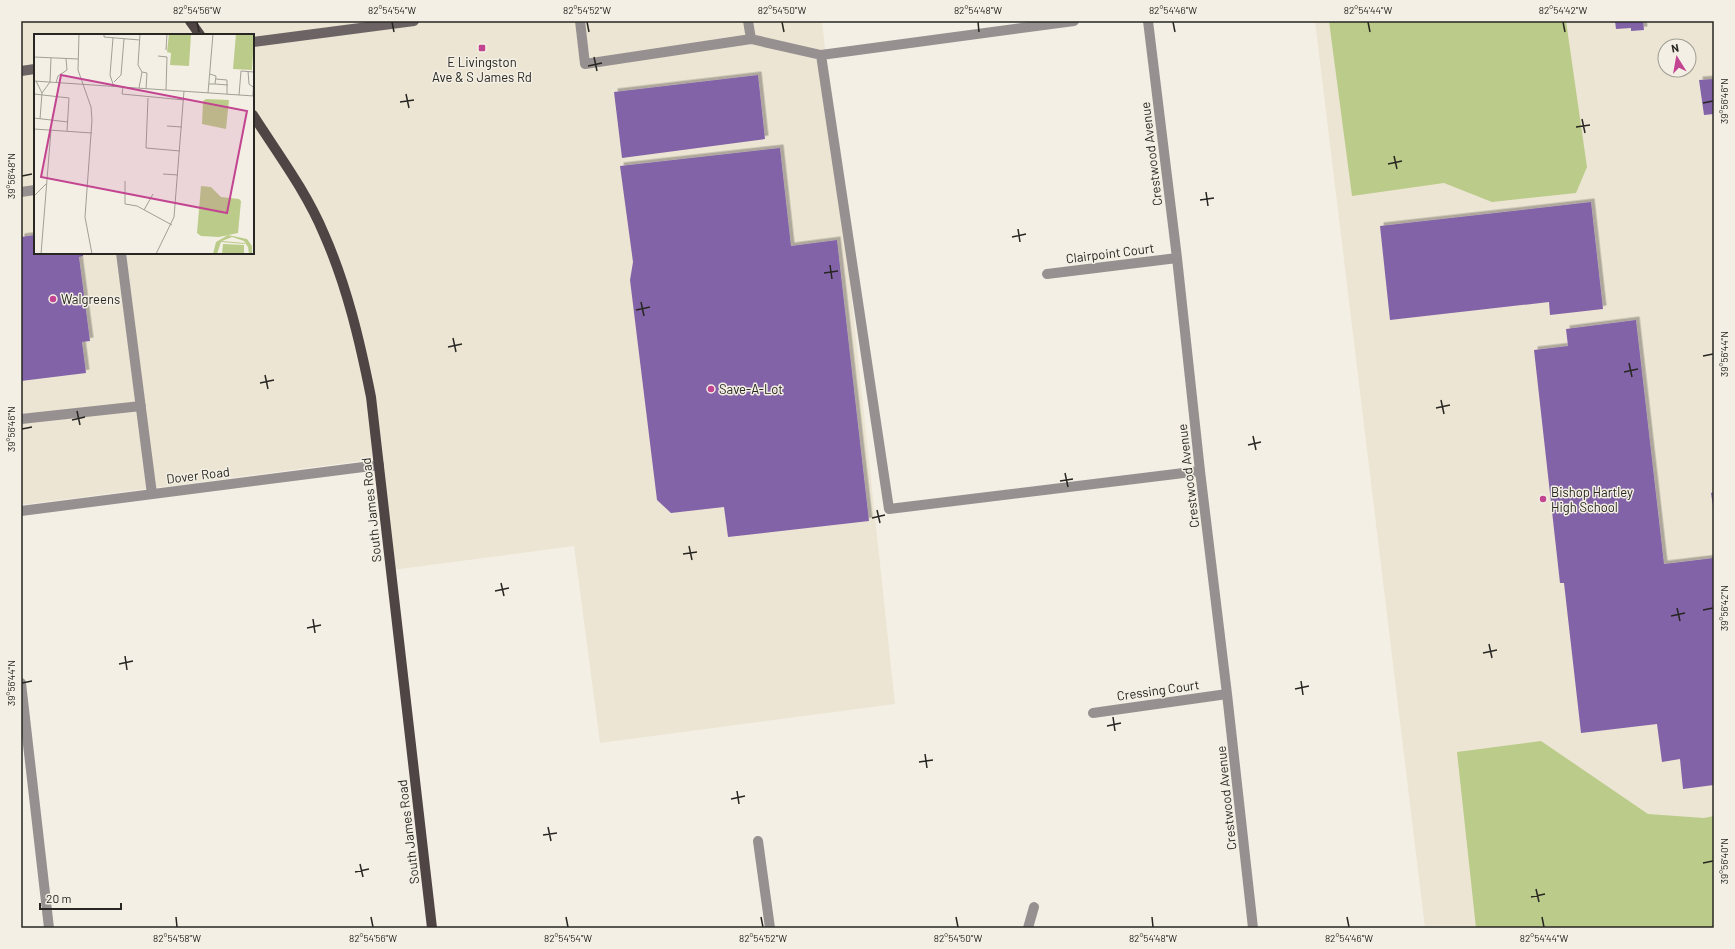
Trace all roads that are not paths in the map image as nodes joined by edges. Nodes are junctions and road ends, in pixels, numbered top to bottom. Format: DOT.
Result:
graph roads {
  1 [pos="190,21"];
  2 [pos="414,21"];
  3 [pos="580,21"];
  4 [pos="748,21"];
  5 [pos="1074,21"];
  6 [pos="1148,21"];
  7 [pos="199,34"];
  8 [pos="750,39"];
  9 [pos="254,42"];
  10 [pos="821,55"];
  11 [pos="34,69"];
  12 [pos="21,70"];
  13 [pos="254,116"];
  14 [pos="34,190"];
  15 [pos="21,192"];
  16 [pos="121,254"];
  17 [pos="1177,258"];
  18 [pos="1047,274"];
  19 [pos="141,406"];
  20 [pos="21,419"];
  21 [pos="378,465"];
  22 [pos="1200,471"];
  23 [pos="152,494"];
  24 [pos="21,511"];
  25 [pos="21,683"];
  26 [pos="1227,694"];
  27 [pos="1093,713"];
  28 [pos="758,842"];
  29 [pos="1034,907"];
  30 [pos="49,928"];
  31 [pos="432,928"];
  32 [pos="770,928"];
  33 [pos="1028,928"];
  34 [pos="1253,928"];
  1 -- 7 [label="main road"];
  2 -- 9 [label="main road"];
  3 -- 8 [label="street"];
  4 -- 8 [label="street"];
  5 -- 10 [label="street"];
  6 -- 17 [label="street, Crestwood Avenue"];
  8 -- 10 [label="street"];
  10 -- 22 [label="street"];
  11 -- 12 [label="main road"];
  13 -- 21 [label="main road, South James Road"];
  14 -- 15 [label="street"];
  16 -- 19 [label="street"];
  17 -- 18 [label="street, Clairpoint Court"];
  17 -- 22 [label="street, Crestwood Avenue"];
  19 -- 20 [label="street"];
  19 -- 23 [label="street"];
  21 -- 23 [label="street, Dover Road"];
  21 -- 31 [label="main road, South James Road"];
  22 -- 26 [label="street, Crestwood Avenue"];
  23 -- 24 [label="street, Dover Road"];
  25 -- 30 [label="street"];
  26 -- 27 [label="street, Cressing Court"];
  26 -- 34 [label="street, Crestwood Avenue"];
  28 -- 32 [label="street"];
  29 -- 33 [label="street"];
}
